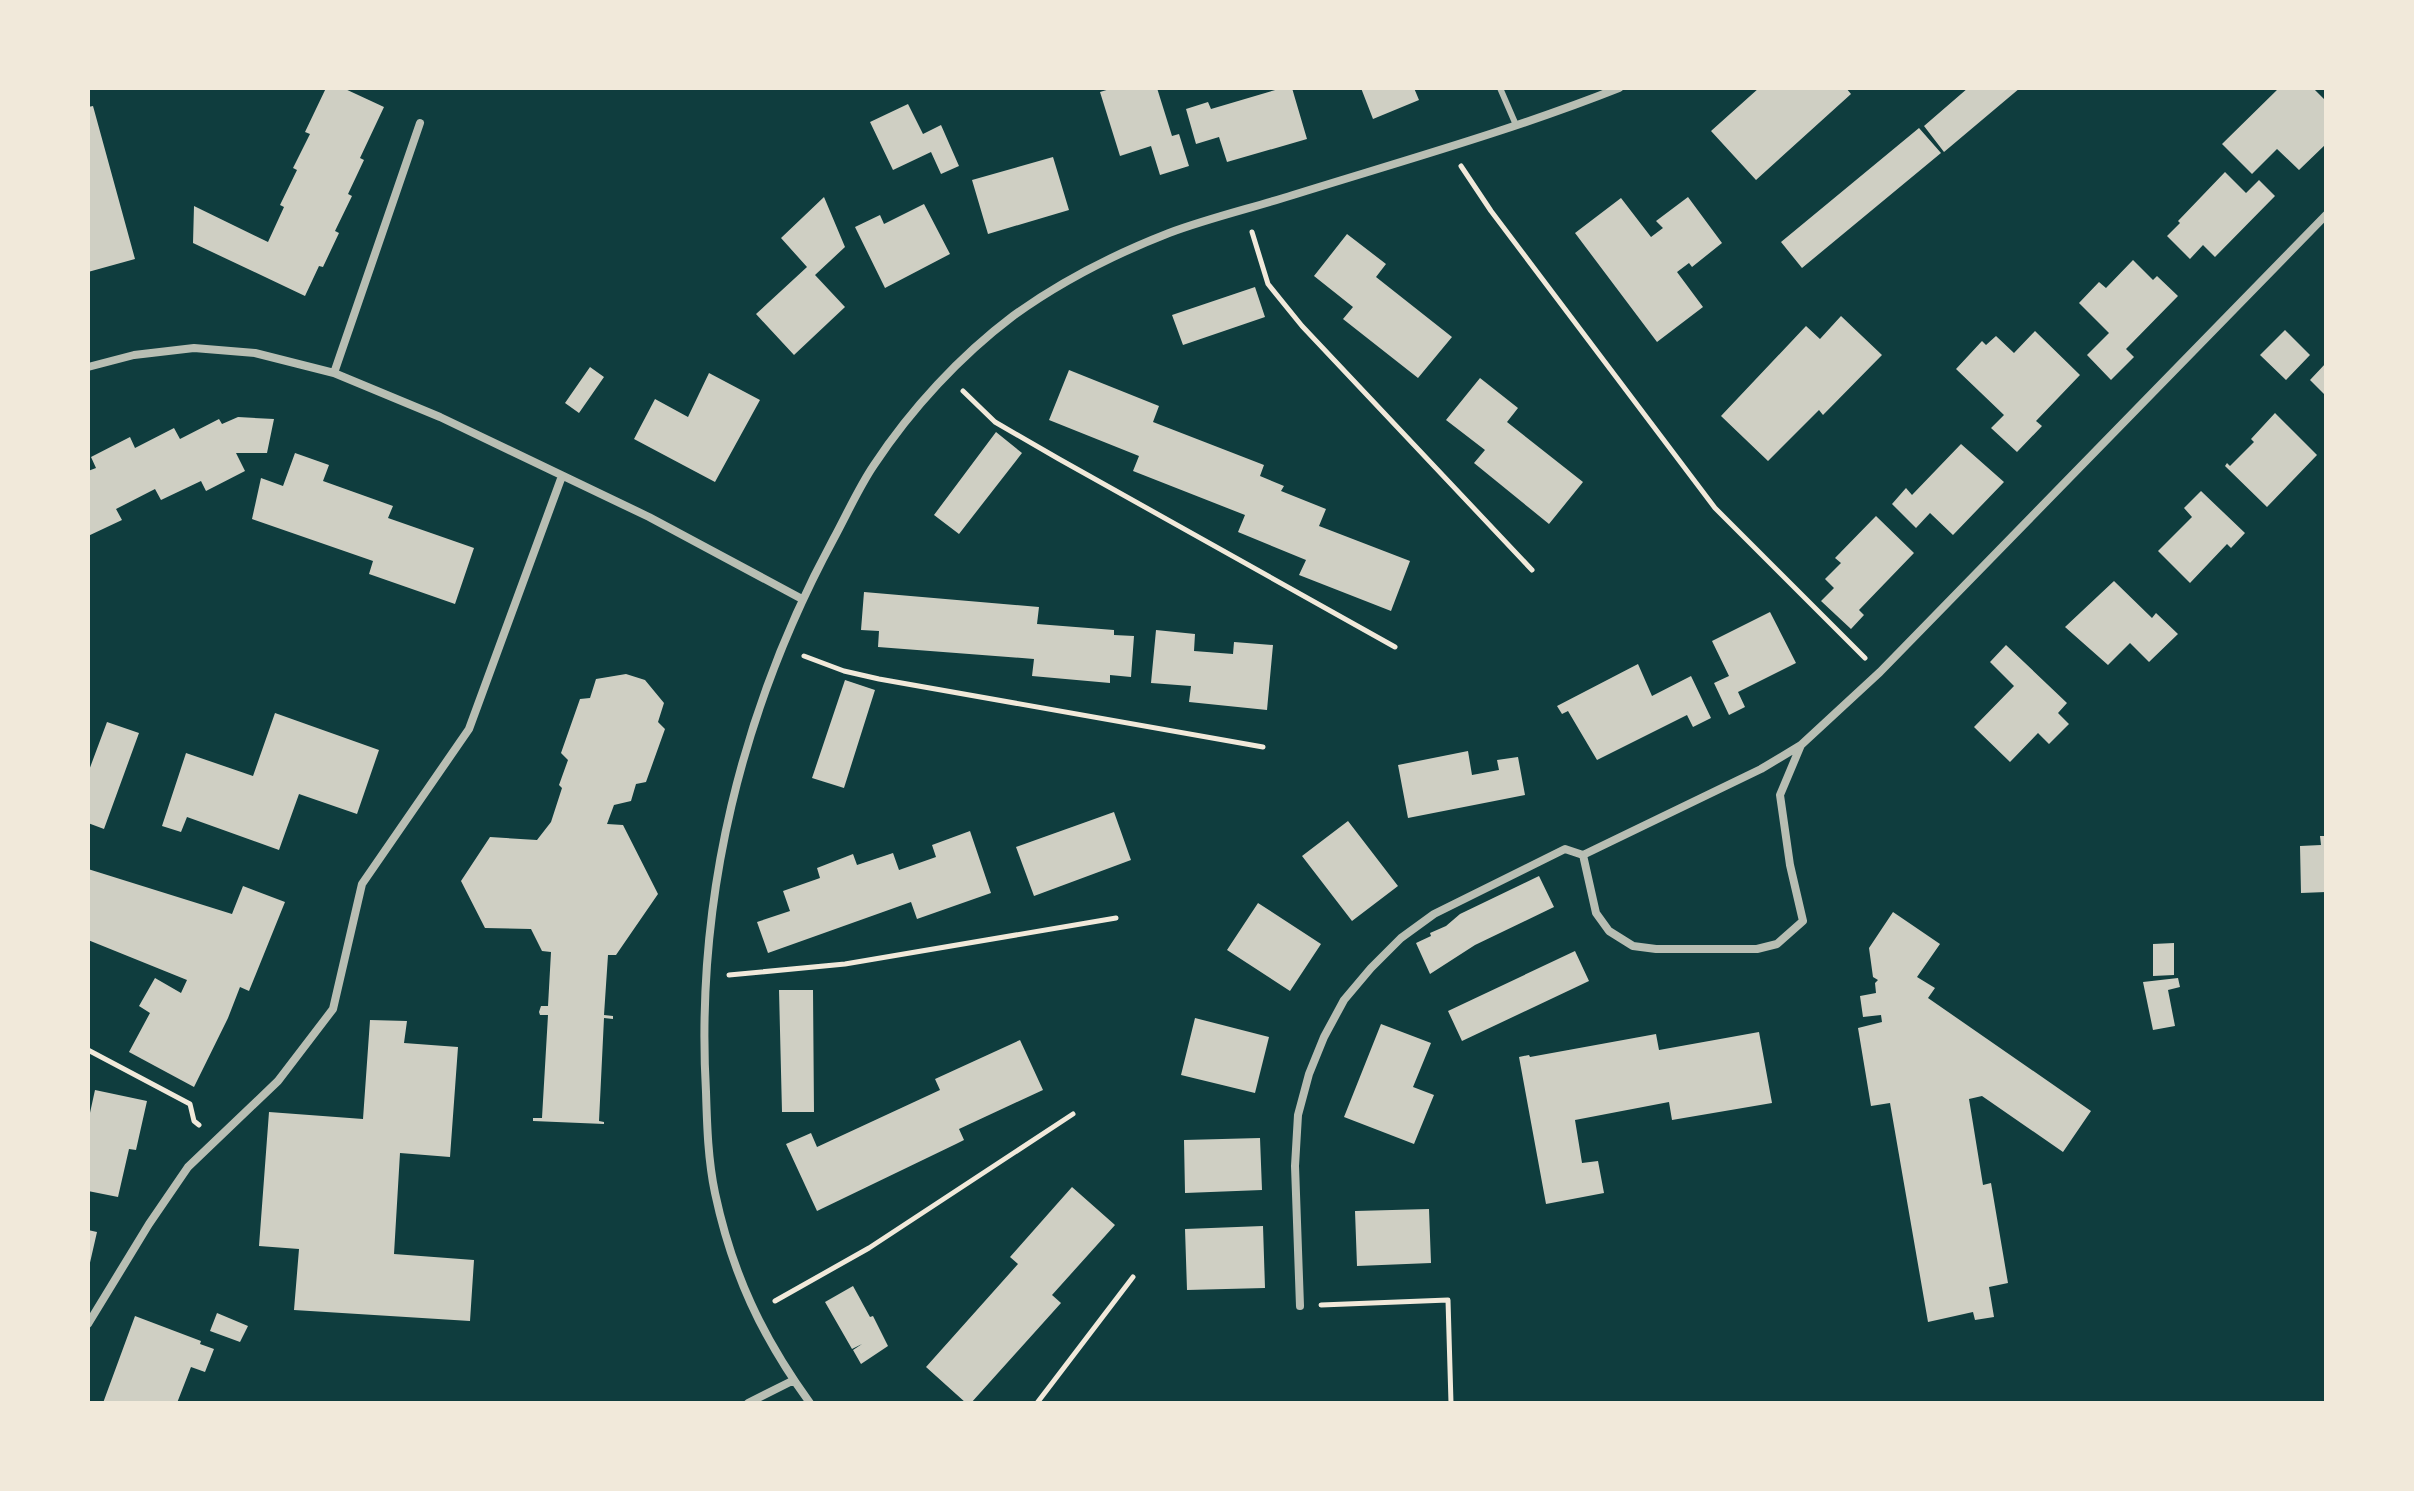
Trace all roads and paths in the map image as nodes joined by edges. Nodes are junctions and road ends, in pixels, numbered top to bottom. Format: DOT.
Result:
graph roads {
  1 [pos="1500,88"];
  2 [pos="1619,88"];
  3 [pos="420,123"];
  4 [pos="1516,125"];
  5 [pos="1448,147"];
  6 [pos="1246,210"];
  7 [pos="2326,215"];
  8 [pos="88,367"];
  9 [pos="334,373"];
  10 [pos="946,374"];
  11 [pos="562,476"];
  12 [pos="1532,570"];
  13 [pos="802,599"];
  14 [pos="781,646"];
  15 [pos="1395,647"];
  16 [pos="1880,672"];
  17 [pos="1801,745"];
  18 [pos="1263,747"];
  19 [pos="1583,855"];
  20 [pos="1116,918"];
  21 [pos="704,974"];
  22 [pos="88,1050"];
  23 [pos="1073,1114"];
  24 [pos="215,1138"];
  25 [pos="1133,1277"];
  26 [pos="1300,1306"];
  27 [pos="753,1314"];
  28 [pos="88,1324"];
  29 [pos="794,1380"];
  30 [pos="748,1403"];
  31 [pos="810,1403"];
  32 [pos="1037,1403"];
  33 [pos="1451,1403"];
  1 -- 4 [label="lane"];
  2 -- 4 [label="street"];
  3 -- 9 [label="street"];
  4 -- 5 [label="street"];
  5 -- 6 [label="street"];
  5 -- 16 [label="path"];
  6 -- 10 [label="street"];
  6 -- 12 [label="path"];
  7 -- 16 [label="street"];
  8 -- 9 [label="street"];
  9 -- 11 [label="street"];
  10 -- 13 [label="street"];
  10 -- 15 [label="path"];
  11 -- 13 [label="street"];
  11 -- 24 [label="street"];
  13 -- 14 [label="street"];
  14 -- 18 [label="path"];
  14 -- 21 [label="street"];
  16 -- 17 [label="street"];
  17 -- 19 [label="street"];
  17 -- 19 [label="street"];
  19 -- 26 [label="street"];
  20 -- 21 [label="path"];
  21 -- 27 [label="street"];
  22 -- 24 [label="path"];
  23 -- 27 [label="path"];
  24 -- 28 [label="street"];
  25 -- 32 [label="path"];
  26 -- 33 [label="path"];
  27 -- 29 [label="street"];
  29 -- 30 [label="street"];
  29 -- 31 [label="street"];
}
